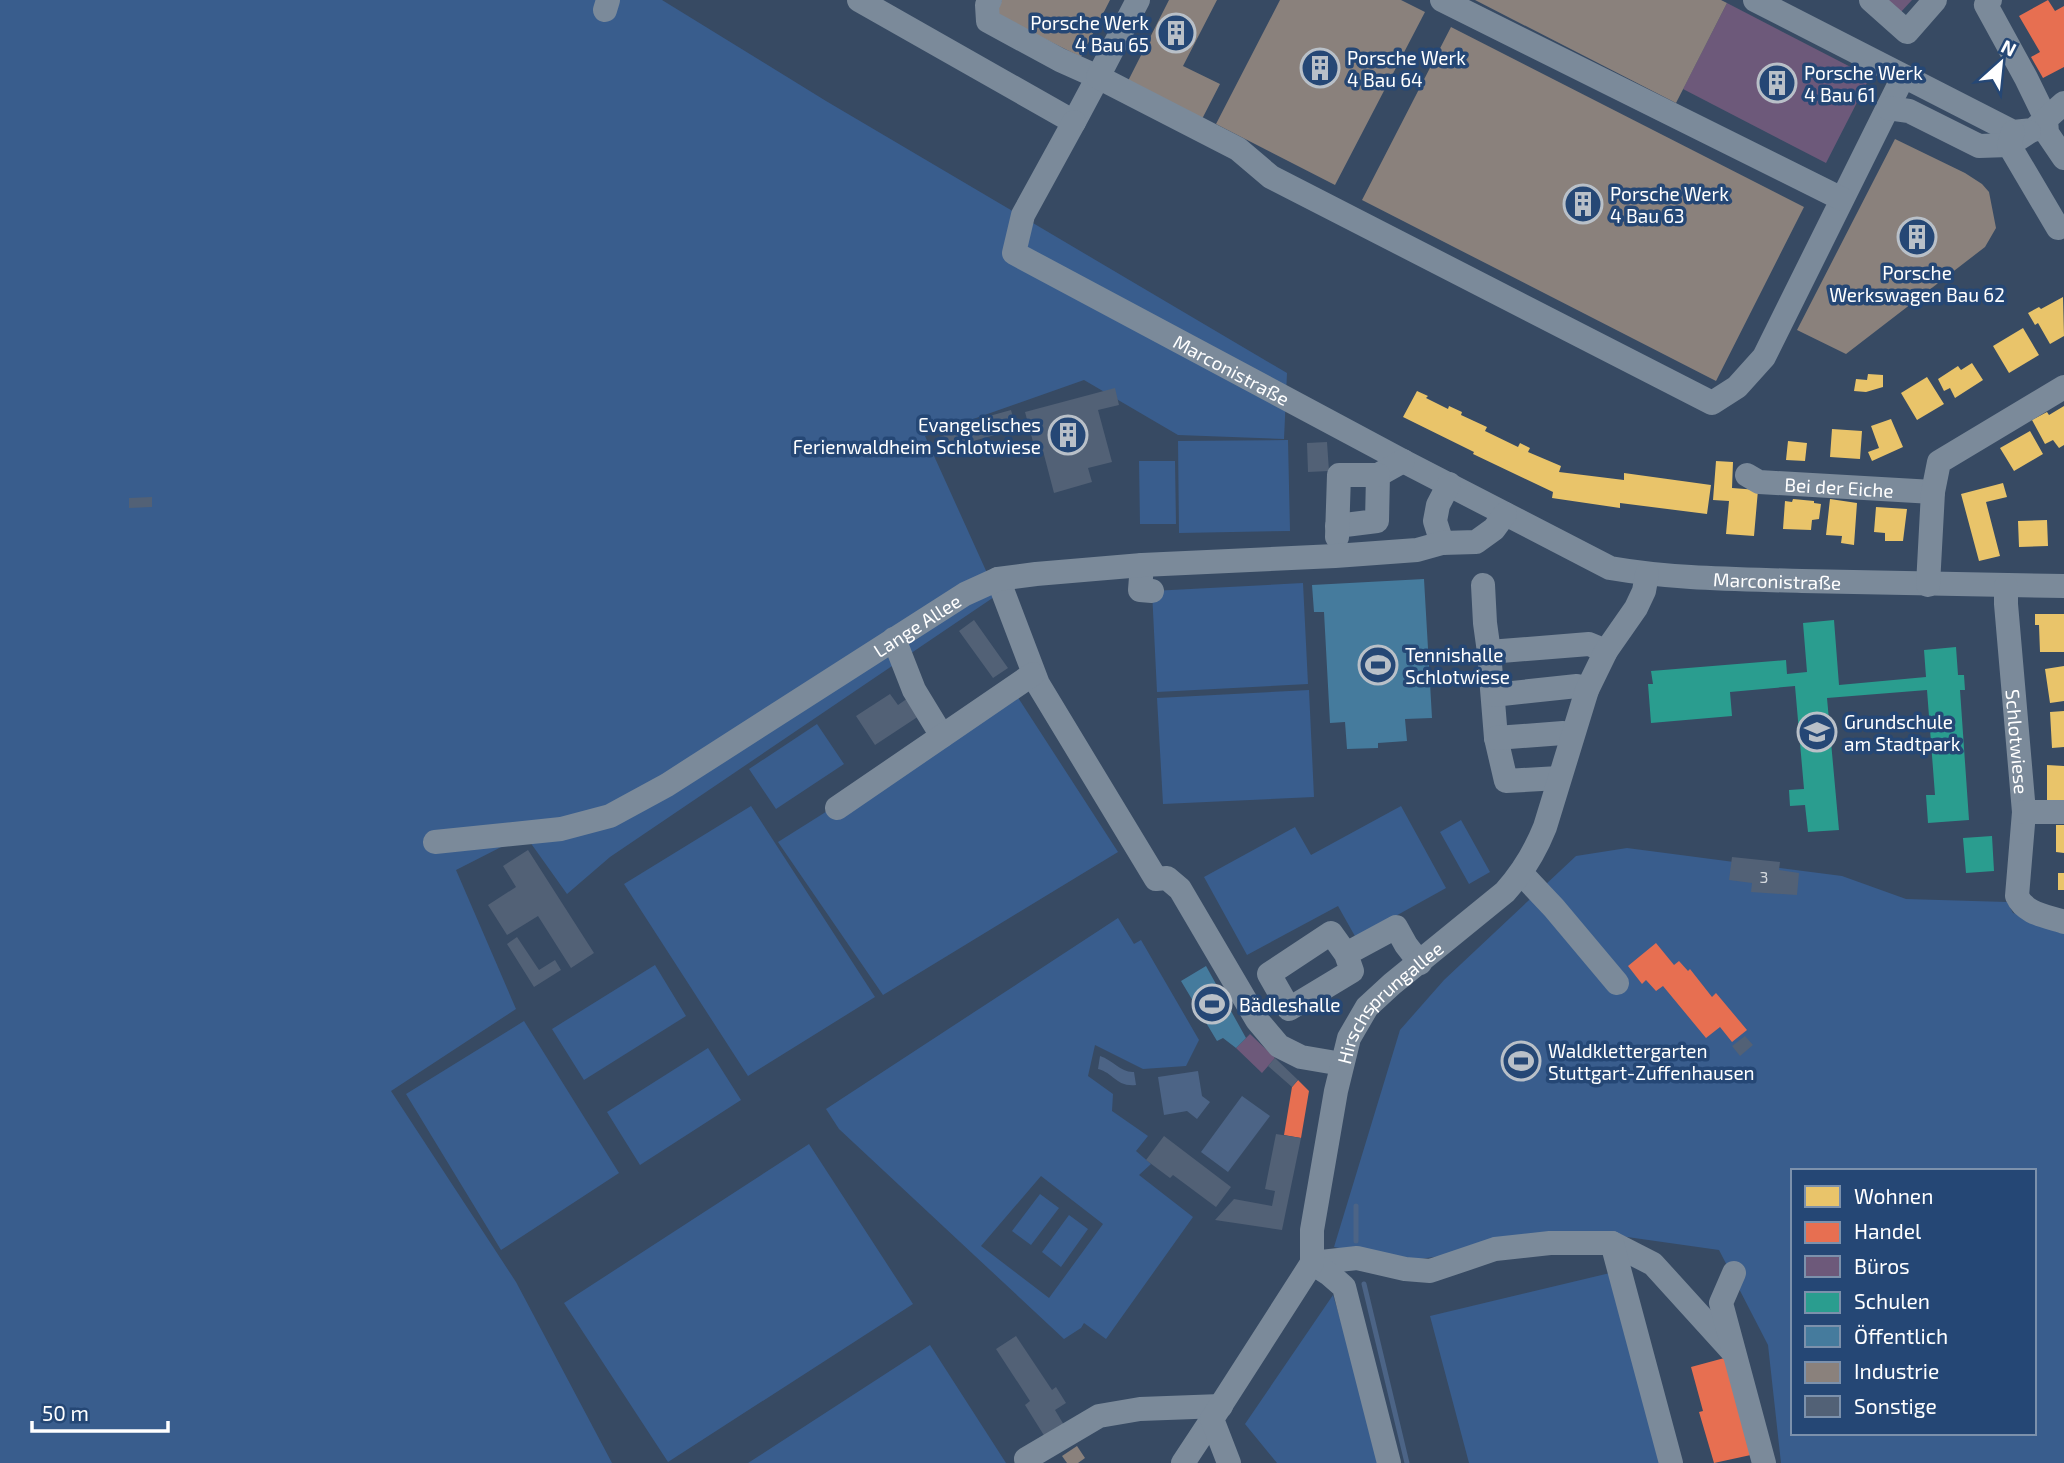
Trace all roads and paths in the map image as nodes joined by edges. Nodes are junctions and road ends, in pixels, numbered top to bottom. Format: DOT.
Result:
graph roads {
  1 [pos="859,0"];
  2 [pos="989,0"];
  3 [pos="1138,0"];
  4 [pos="1442,0"];
  5 [pos="1755,0"];
  6 [pos="1871,0"];
  7 [pos="1935,0"];
  8 [pos="1990,0"];
  9 [pos="1098,77"];
  10 [pos="1903,77"];
  11 [pos="1888,108"];
  12 [pos="1074,122"];
  13 [pos="2033,126"];
  14 [pos="2064,159"];
  15 [pos="1842,199"];
  16 [pos="2058,228"];
  17 [pos="2064,387"];
  18 [pos="1403,460"];
  19 [pos="1378,475"];
  20 [pos="1747,475"];
  21 [pos="1449,484"];
  22 [pos="1933,492"];
  23 [pos="1506,514"];
  24 [pos="1442,543"];
  25 [pos="1142,565"];
  26 [pos="1647,575"];
  27 [pos="998,579"];
  28 [pos="1483,585"];
  29 [pos="1928,585"];
  30 [pos="2006,586"];
  31 [pos="2064,586"];
  32 [pos="1152,591"];
  33 [pos="894,639"];
  34 [pos="1489,652"];
  35 [pos="1605,652"];
  36 [pos="1033,674"];
  37 [pos="1587,690"];
  38 [pos="1493,695"];
  39 [pos="1572,735"];
  40 [pos="942,736"];
  41 [pos="1496,738"];
  42 [pos="1559,778"];
  43 [pos="837,808"];
  44 [pos="2024,812"];
  45 [pos="2064,812"];
  46 [pos="435,842"];
  47 [pos="1521,873"];
  48 [pos="2064,922"];
  49 [pos="1346,954"];
  50 [pos="1420,962"];
  51 [pos="1616,983"];
  52 [pos="1342,1064"];
  53 [pos="1612,1243"];
  54 [pos="1312,1263"];
  55 [pos="1734,1273"];
  56 [pos="1735,1353"];
  57 [pos="1216,1412"];
  58 [pos="1027,1463"];
  59 [pos="1184,1463"];
  60 [pos="1229,1463"];
  61 [pos="1390,1463"];
  62 [pos="1671,1463"];
  63 [pos="1764,1463"];
  1 -- 12 [label="street"];
  2 -- 9 [label="street"];
  3 -- 9 [label="street"];
  4 -- 15 [label="street"];
  5 -- 10 [label="street"];
  6 -- 7 [label="street"];
  8 -- 13 [label="street"];
  9 -- 12 [label="street"];
  9 -- 15 [label="street"];
  10 -- 11 [label="street"];
  10 -- 13 [label="street"];
  11 -- 13 [label="street"];
  11 -- 15 [label="street"];
  12 -- 18 [label="street, Marconistraße"];
  13 -- 14 [label="street"];
  13 -- 16 [label="street"];
  17 -- 22 [label="street"];
  18 -- 19 [label="street"];
  18 -- 21 [label="street, Marconistraße"];
  19 -- 19 [label="street"];
  20 -- 22 [label="street, Bei der Eiche"];
  21 -- 23 [label="street, Marconistraße"];
  21 -- 24 [label="street"];
  22 -- 29 [label="street"];
  23 -- 24 [label="street"];
  23 -- 26 [label="street, Marconistraße"];
  24 -- 25 [label="street, Lange Allee"];
  25 -- 27 [label="street, Lange Allee"];
  25 -- 32 [label="street"];
  26 -- 29 [label="street, Marconistraße"];
  26 -- 35 [label="street, Hirschsprungallee"];
  27 -- 33 [label="street, Lange Allee"];
  27 -- 36 [label="street"];
  28 -- 34 [label="street"];
  29 -- 30 [label="street, Marconistraße"];
  30 -- 31 [label="street, Marconistraße"];
  30 -- 44 [label="street, Schlotwiese"];
  33 -- 40 [label="street"];
  33 -- 46 [label="street, Lange Allee"];
  34 -- 35 [label="street"];
  34 -- 38 [label="street"];
  35 -- 37 [label="street, Hirschsprungallee"];
  36 -- 40 [label="street"];
  36 -- 52 [label="street"];
  37 -- 38 [label="street"];
  37 -- 39 [label="street, Hirschsprungallee"];
  38 -- 41 [label="street"];
  39 -- 41 [label="street"];
  39 -- 42 [label="street, Hirschsprungallee"];
  40 -- 43 [label="street"];
  41 -- 42 [label="street"];
  42 -- 47 [label="street, Hirschsprungallee"];
  44 -- 45 [label="street"];
  44 -- 48 [label="street, Schlotwiese"];
  47 -- 50 [label="street, Hirschsprungallee"];
  47 -- 51 [label="street"];
  49 -- 50 [label="street"];
  50 -- 52 [label="street, Hirschsprungallee"];
  52 -- 54 [label="street, Hirschsprungallee"];
  53 -- 54 [label="street"];
  53 -- 56 [label="street"];
  53 -- 62 [label="street"];
  54 -- 57 [label="street"];
  54 -- 61 [label="street"];
  55 -- 56 [label="street"];
  56 -- 63 [label="street"];
  57 -- 58 [label="street"];
  57 -- 59 [label="street"];
  57 -- 60 [label="street"];
}
